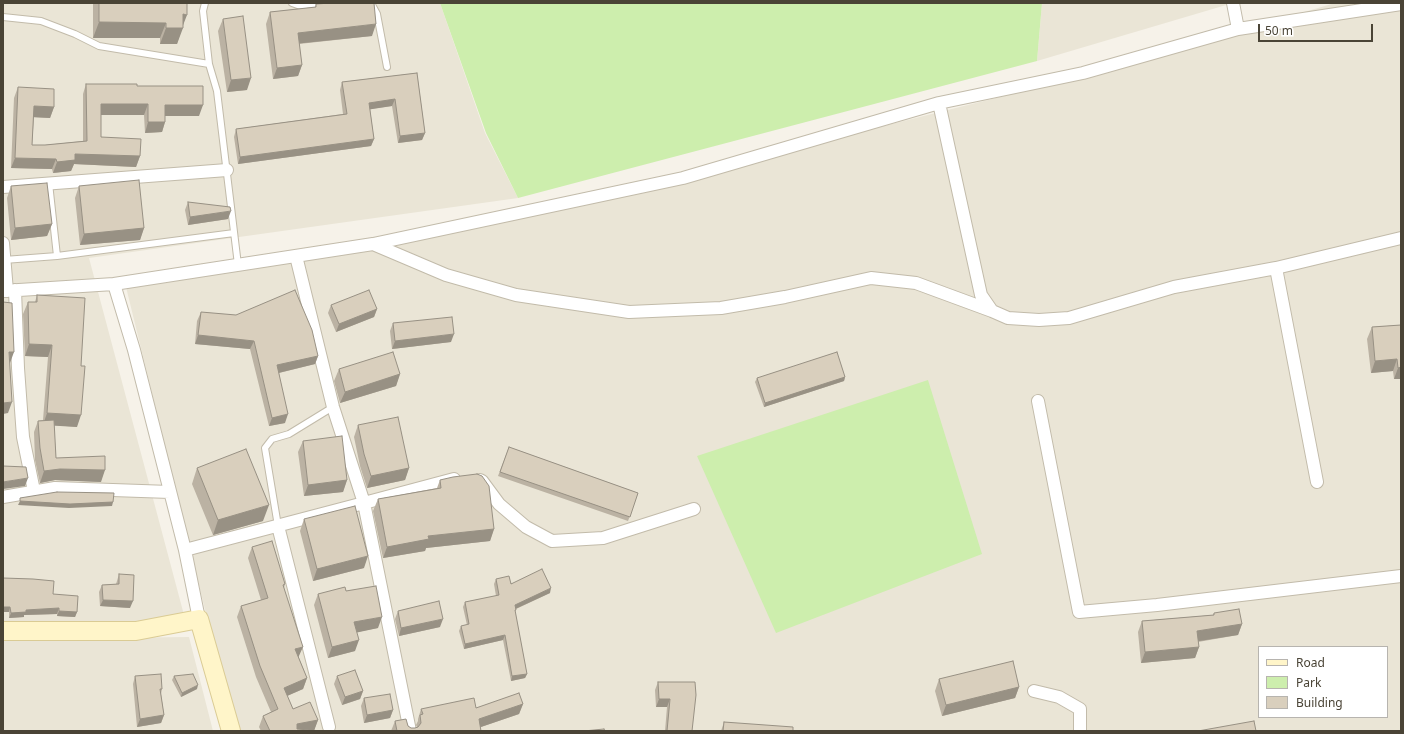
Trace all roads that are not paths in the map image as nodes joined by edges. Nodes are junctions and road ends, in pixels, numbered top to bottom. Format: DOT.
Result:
graph roads {
  1 [pos="205,3"];
  2 [pos="292,3"];
  3 [pos="322,3"];
  4 [pos="371,3"];
  5 [pos="1234,3"];
  6 [pos="1401,4"];
  7 [pos="3,17"];
  8 [pos="1238,29"];
  9 [pos="209,64"];
  10 [pos="387,67"];
  11 [pos="939,103"];
  12 [pos="227,170"];
  13 [pos="49,183"];
  14 [pos="3,187"];
  15 [pos="234,233"];
  16 [pos="1401,238"];
  17 [pos="3,243"];
  18 [pos="373,244"];
  19 [pos="57,256"];
  20 [pos="296,256"];
  21 [pos="4,260"];
  22 [pos="238,265"];
  23 [pos="1276,268"];
  24 [pos="114,284"];
  25 [pos="9,291"];
  26 [pos="992,311"];
  27 [pos="1038,401"];
  28 [pos="333,408"];
  29 [pos="1317,482"];
  30 [pos="34,491"];
  31 [pos="170,492"];
  32 [pos="3,497"];
  33 [pos="364,503"];
  34 [pos="694,509"];
  35 [pos="278,526"];
  36 [pos="186,550"];
  37 [pos="1401,576"];
  38 [pos="199,619"];
  39 [pos="3,631"];
  40 [pos="1034,691"];
  41 [pos="329,727"];
  42 [pos="231,731"];
  43 [pos="410,731"];
  44 [pos="1080,731"];
  1 -- 9 [label="lane"];
  2 -- 3 [label="lane"];
  4 -- 10 [label="lane"];
  5 -- 8 [label="street"];
  6 -- 8 [label="street"];
  7 -- 9 [label="lane"];
  8 -- 11 [label="street"];
  9 -- 12 [label="lane"];
  11 -- 18 [label="street"];
  11 -- 26 [label="street"];
  12 -- 13 [label="street"];
  12 -- 15 [label="lane"];
  13 -- 14 [label="street"];
  13 -- 19 [label="lane"];
  15 -- 19 [label="lane"];
  15 -- 22 [label="lane"];
  16 -- 23 [label="street"];
  17 -- 21 [label="street"];
  18 -- 20 [label="street"];
  18 -- 26 [label="street"];
  19 -- 21 [label="lane"];
  20 -- 22 [label="street"];
  20 -- 28 [label="street"];
  21 -- 25 [label="street"];
  22 -- 24 [label="street"];
  23 -- 26 [label="street"];
  23 -- 29 [label="street"];
  24 -- 25 [label="street"];
  24 -- 31 [label="street"];
  25 -- 30 [label="street"];
  27 -- 37 [label="street"];
  28 -- 33 [label="street"];
  28 -- 35 [label="lane"];
  30 -- 31 [label="street"];
  30 -- 32 [label="street"];
  31 -- 36 [label="street"];
  33 -- 34 [label="street"];
  33 -- 35 [label="street"];
  33 -- 43 [label="street"];
  35 -- 36 [label="street"];
  35 -- 41 [label="street"];
  36 -- 38 [label="street"];
  38 -- 39 [label="street"];
  38 -- 42 [label="street"];
  40 -- 44 [label="street"];
}
